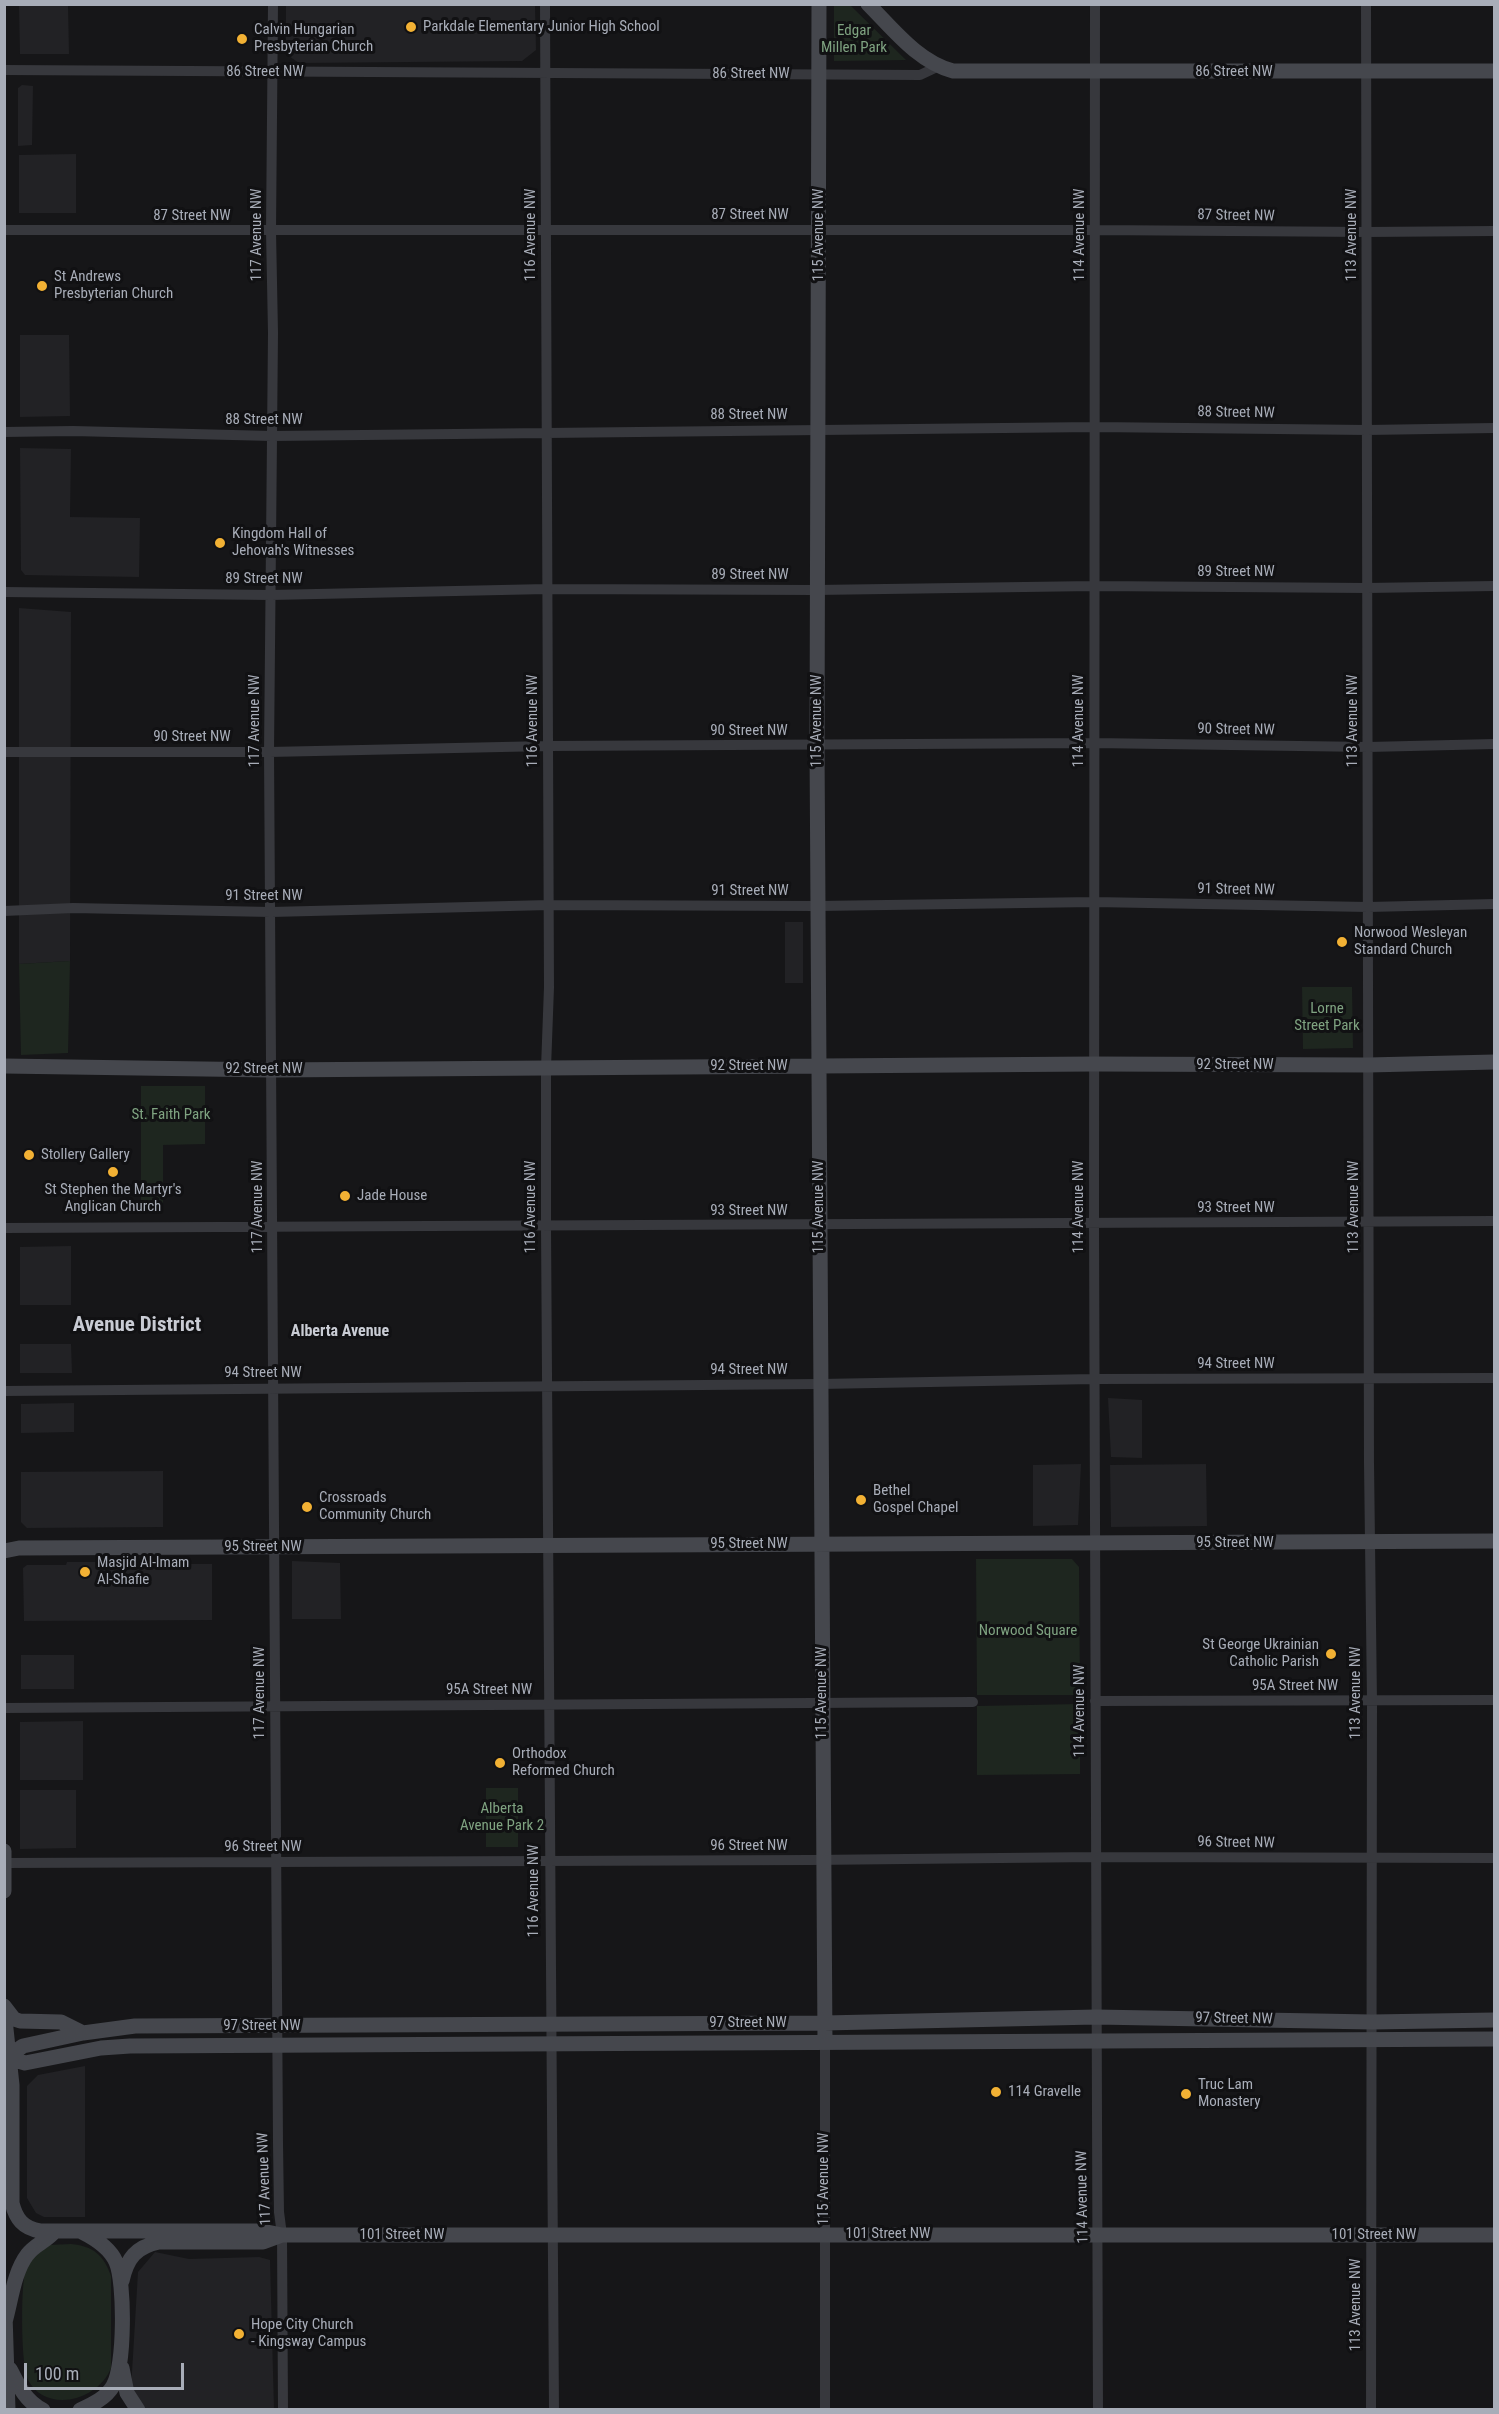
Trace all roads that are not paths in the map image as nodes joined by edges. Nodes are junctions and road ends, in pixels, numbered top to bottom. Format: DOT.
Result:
graph roads {
  1 [pos="273,4"];
  2 [pos="545,4"];
  3 [pos="819,4"];
  4 [pos="868,4"];
  5 [pos="1095,4"];
  6 [pos="1366,4"];
  7 [pos="937,67"];
  8 [pos="4,70"];
  9 [pos="1095,71"];
  10 [pos="1494,71"];
  11 [pos="1367,72"];
  12 [pos="273,73"];
  13 [pos="544,74"];
  14 [pos="819,74"];
  15 [pos="4,230"];
  16 [pos="546,230"];
  17 [pos="819,230"];
  18 [pos="1095,230"];
  19 [pos="271,231"];
  20 [pos="1494,231"];
  21 [pos="1367,232"];
  22 [pos="1095,427"];
  23 [pos="1494,428"];
  24 [pos="817,430"];
  25 [pos="1367,430"];
  26 [pos="4,432"];
  27 [pos="547,432"];
  28 [pos="272,436"];
  29 [pos="1094,586"];
  30 [pos="1494,586"];
  31 [pos="1367,588"];
  32 [pos="548,590"];
  33 [pos="816,590"];
  34 [pos="4,592"];
  35 [pos="271,595"];
  36 [pos="1094,743"];
  37 [pos="1494,744"];
  38 [pos="548,746"];
  39 [pos="817,746"];
  40 [pos="1368,747"];
  41 [pos="4,752"];
  42 [pos="269,752"];
  43 [pos="1094,902"];
  44 [pos="1494,904"];
  45 [pos="549,905"];
  46 [pos="818,906"];
  47 [pos="1368,907"];
  48 [pos="4,910"];
  49 [pos="271,912"];
  50 [pos="1494,1062"];
  51 [pos="1094,1064"];
  52 [pos="1368,1065"];
  53 [pos="4,1066"];
  54 [pos="818,1066"];
  55 [pos="546,1068"];
  56 [pos="271,1070"];
  57 [pos="1494,1221"];
  58 [pos="1094,1222"];
  59 [pos="1369,1223"];
  60 [pos="820,1226"];
  61 [pos="546,1227"];
  62 [pos="4,1228"];
  63 [pos="273,1228"];
  64 [pos="1494,1378"];
  65 [pos="1094,1379"];
  66 [pos="1369,1380"];
  67 [pos="820,1384"];
  68 [pos="547,1386"];
  69 [pos="274,1388"];
  70 [pos="4,1391"];
  71 [pos="1494,1541"];
  72 [pos="1095,1542"];
  73 [pos="821,1543"];
  74 [pos="1370,1544"];
  75 [pos="547,1545"];
  76 [pos="274,1547"];
  77 [pos="4,1551"];
  78 [pos="1494,1700"];
  79 [pos="1095,1701"];
  80 [pos="1372,1701"];
  81 [pos="822,1702"];
  82 [pos="973,1702"];
  83 [pos="548,1705"];
  84 [pos="275,1706"];
  85 [pos="4,1708"];
  86 [pos="4,1851"];
  87 [pos="1096,1857"];
  88 [pos="1494,1858"];
  89 [pos="823,1860"];
  90 [pos="1372,1860"];
  91 [pos="276,1861"];
  92 [pos="549,1862"];
  93 [pos="4,1863"];
  94 [pos="4,1891"];
  95 [pos="4,2008"];
  96 [pos="1096,2017"];
  97 [pos="1494,2020"];
  98 [pos="1372,2022"];
  99 [pos="824,2023"];
  100 [pos="550,2024"];
  101 [pos="278,2026"];
  102 [pos="82,2033"];
  103 [pos="1494,2039"];
  104 [pos="1096,2041"];
  105 [pos="1372,2041"];
  106 [pos="825,2042"];
  107 [pos="550,2043"];
  108 [pos="278,2045"];
  109 [pos="6,2061"];
  110 [pos="80,2230"];
  111 [pos="55,2231"];
  112 [pos="1098,2234"];
  113 [pos="282,2235"];
  114 [pos="824,2235"];
  115 [pos="1372,2235"];
  116 [pos="1494,2235"];
  117 [pos="552,2236"];
  118 [pos="121,2287"];
  119 [pos="4,2311"];
  120 [pos="5,2322"];
  121 [pos="122,2358"];
  122 [pos="7,2361"];
  123 [pos="8,2409"];
  124 [pos="43,2409"];
  125 [pos="80,2409"];
  126 [pos="138,2409"];
  127 [pos="283,2409"];
  128 [pos="554,2409"];
  129 [pos="825,2409"];
  130 [pos="1098,2409"];
  131 [pos="1371,2409"];
  1 -- 12 [label="street, 117 Avenue NW"];
  2 -- 13 [label="street, 116 Avenue NW"];
  3 -- 14 [label="street, 115 Avenue NW"];
  4 -- 7 [label="street"];
  5 -- 9 [label="street, 114 Avenue NW"];
  6 -- 11 [label="street, 113 Avenue NW"];
  7 -- 9 [label="street, 86 Street NW"];
  7 -- 14 [label="street, 86 Street NW"];
  8 -- 12 [label="street, 86 Street NW"];
  9 -- 11 [label="street, 86 Street NW"];
  9 -- 18 [label="street, 114 Avenue NW"];
  10 -- 11 [label="street, 86 Street NW"];
  11 -- 21 [label="street, 113 Avenue NW"];
  12 -- 13 [label="street, 86 Street NW"];
  12 -- 19 [label="street, 117 Avenue NW"];
  13 -- 14 [label="street, 86 Street NW"];
  13 -- 16 [label="street, 116 Avenue NW"];
  14 -- 17 [label="street, 115 Avenue NW"];
  15 -- 19 [label="street, 87 Street NW"];
  16 -- 17 [label="street, 87 Street NW"];
  16 -- 19 [label="street, 87 Street NW"];
  16 -- 27 [label="street, 116 Avenue NW"];
  17 -- 18 [label="street, 87 Street NW"];
  17 -- 24 [label="street, 115 Avenue NW"];
  18 -- 21 [label="street, 87 Street NW"];
  18 -- 22 [label="street, 114 Avenue NW"];
  19 -- 28 [label="street, 117 Avenue NW"];
  20 -- 21 [label="street, 87 Street NW"];
  21 -- 25 [label="street, 113 Avenue NW"];
  22 -- 24 [label="street, 88 Street NW"];
  22 -- 25 [label="street, 88 Street NW"];
  22 -- 29 [label="street, 114 Avenue NW"];
  23 -- 25 [label="street, 88 Street NW"];
  24 -- 27 [label="street, 88 Street NW"];
  24 -- 33 [label="street, 115 Avenue NW"];
  25 -- 31 [label="street, 113 Avenue NW"];
  26 -- 28 [label="street, 88 Street NW"];
  27 -- 28 [label="street, 88 Street NW"];
  27 -- 32 [label="street, 116 Avenue NW"];
  28 -- 35 [label="street, 117 Avenue NW"];
  29 -- 31 [label="street, 89 Street NW"];
  29 -- 33 [label="street, 89 Street NW"];
  29 -- 36 [label="street, 114 Avenue NW"];
  30 -- 31 [label="street, 89 Street NW"];
  31 -- 40 [label="street, 113 Avenue NW"];
  32 -- 33 [label="street, 89 Street NW"];
  32 -- 35 [label="street, 89 Street NW"];
  32 -- 38 [label="street, 116 Avenue NW"];
  33 -- 39 [label="street, 115 Avenue NW"];
  34 -- 35 [label="street, 89 Street NW"];
  35 -- 42 [label="street, 117 Avenue NW"];
  36 -- 39 [label="street, 90 Street NW"];
  36 -- 40 [label="street, 90 Street NW"];
  36 -- 43 [label="street, 114 Avenue NW"];
  37 -- 40 [label="street, 90 Street NW"];
  38 -- 39 [label="street, 90 Street NW"];
  38 -- 42 [label="street, 90 Street NW"];
  38 -- 45 [label="street, 116 Avenue NW"];
  39 -- 46 [label="street, 115 Avenue NW"];
  40 -- 47 [label="street, 113 Avenue NW"];
  41 -- 42 [label="street, 90 Street NW"];
  42 -- 49 [label="street, 117 Avenue NW"];
  43 -- 46 [label="street, 91 Street NW"];
  43 -- 47 [label="street, 91 Street NW"];
  43 -- 51 [label="street, 114 Avenue NW"];
  44 -- 47 [label="street, 91 Street NW"];
  45 -- 46 [label="street, 91 Street NW"];
  45 -- 49 [label="street, 91 Street NW"];
  45 -- 55 [label="street, 116 Avenue NW"];
  46 -- 54 [label="street, 115 Avenue NW"];
  47 -- 52 [label="street, 113 Avenue NW"];
  48 -- 49 [label="street, 91 Street NW"];
  49 -- 56 [label="street, 117 Avenue NW"];
  50 -- 52 [label="street, 92 Street NW"];
  51 -- 52 [label="street, 92 Street NW"];
  51 -- 54 [label="street, 92 Street NW"];
  51 -- 58 [label="street, 114 Avenue NW"];
  52 -- 59 [label="street, 113 Avenue NW"];
  53 -- 56 [label="street, 92 Street NW"];
  54 -- 55 [label="street, 92 Street NW"];
  54 -- 60 [label="street, 115 Avenue NW"];
  55 -- 56 [label="street, 92 Street NW"];
  55 -- 61 [label="street, 116 Avenue NW"];
  56 -- 63 [label="street, 117 Avenue NW"];
  57 -- 59 [label="street, 93 Street NW"];
  58 -- 59 [label="street, 93 Street NW"];
  58 -- 60 [label="street, 93 Street NW"];
  58 -- 65 [label="street, 114 Avenue NW"];
  59 -- 66 [label="street, 113 Avenue NW"];
  60 -- 61 [label="street, 93 Street NW"];
  60 -- 67 [label="street, 115 Avenue NW"];
  61 -- 63 [label="street, 93 Street NW"];
  61 -- 68 [label="street, 116 Avenue NW"];
  62 -- 63 [label="street, 93 Street NW"];
  63 -- 69 [label="street, 117 Avenue NW"];
  64 -- 66 [label="street, 94 Street NW"];
  65 -- 66 [label="street, 94 Street NW"];
  65 -- 67 [label="street, 94 Street NW"];
  65 -- 72 [label="street, 114 Avenue NW"];
  66 -- 74 [label="street, 113 Avenue NW"];
  67 -- 68 [label="street, 94 Street NW"];
  67 -- 73 [label="street, 115 Avenue NW"];
  68 -- 69 [label="street, 94 Street NW"];
  68 -- 75 [label="street, 116 Avenue NW"];
  69 -- 70 [label="street, 94 Street NW"];
  69 -- 76 [label="street, 117 Avenue NW"];
  71 -- 74 [label="street, 95 Street NW"];
  72 -- 73 [label="street, 95 Street NW"];
  72 -- 74 [label="street, 95 Street NW"];
  72 -- 79 [label="street, 114 Avenue NW"];
  73 -- 75 [label="street, 95 Street NW"];
  73 -- 81 [label="street, 115 Avenue NW"];
  74 -- 80 [label="street, 113 Avenue NW"];
  75 -- 76 [label="street, 95 Street NW"];
  75 -- 83 [label="street, 116 Avenue NW"];
  76 -- 77 [label="street, 95 Street NW"];
  76 -- 84 [label="street, 117 Avenue NW"];
  78 -- 80 [label="street, 95A Street NW"];
  79 -- 80 [label="street, 95A Street NW"];
  79 -- 87 [label="street, 114 Avenue NW"];
  80 -- 90 [label="street, 113 Avenue NW"];
  81 -- 82 [label="street, 95A Street NW"];
  81 -- 83 [label="street, 95A Street NW"];
  81 -- 89 [label="street, 115 Avenue NW"];
  83 -- 84 [label="street, 95A Street NW"];
  83 -- 92 [label="street, 116 Avenue NW"];
  84 -- 85 [label="street, 95A Street NW"];
  84 -- 91 [label="street, 117 Avenue NW"];
  86 -- 93 [label="street"];
  87 -- 89 [label="street, 96 Street NW"];
  87 -- 90 [label="street, 96 Street NW"];
  87 -- 96 [label="street, 114 Avenue NW"];
  88 -- 90 [label="street, 96 Street NW"];
  89 -- 92 [label="street, 96 Street NW"];
  89 -- 99 [label="street, 115 Avenue NW"];
  90 -- 98 [label="street, 113 Avenue NW"];
  91 -- 92 [label="street, 96 Street NW"];
  91 -- 93 [label="street, 96 Street NW"];
  91 -- 101 [label="street, 117 Avenue NW"];
  92 -- 100 [label="street, 116 Avenue NW"];
  93 -- 94 [label="street"];
  95 -- 102 [label="street"];
  95 -- 109 [label="street, 101 Street NW"];
  96 -- 98 [label="street, 97 Street NW"];
  96 -- 99 [label="street, 97 Street NW"];
  96 -- 104 [label="street, 114 Avenue NW"];
  97 -- 98 [label="street, 97 Street NW"];
  98 -- 105 [label="street, 113 Avenue NW"];
  99 -- 100 [label="street, 97 Street NW"];
  99 -- 106 [label="street, 115 Avenue NW"];
  100 -- 101 [label="street, 97 Street NW"];
  100 -- 107 [label="street, 116 Avenue NW"];
  101 -- 102 [label="street, 97 Street NW"];
  101 -- 108 [label="street, 117 Avenue NW"];
  102 -- 109 [label="street, 97 Street NW"];
  103 -- 105 [label="street, 97 Street NW"];
  104 -- 105 [label="street, 97 Street NW"];
  104 -- 106 [label="street, 97 Street NW"];
  104 -- 112 [label="street, 114 Avenue NW"];
  105 -- 115 [label="street, 113 Avenue NW"];
  106 -- 107 [label="street, 97 Street NW"];
  106 -- 114 [label="street, 115 Avenue NW"];
  107 -- 108 [label="street, 97 Street NW"];
  107 -- 117 [label="street, 116 Avenue NW"];
  108 -- 109 [label="street, 97 Street NW"];
  108 -- 113 [label="street, 117 Avenue NW"];
  109 -- 111 [label="street, 101 Street NW"];
  110 -- 111 [label="street, 101 Street NW"];
  110 -- 113 [label="street, 101 Street NW"];
  110 -- 118 [label="street"];
  111 -- 120 [label="street"];
  112 -- 114 [label="street, 101 Street NW"];
  112 -- 115 [label="street, 101 Street NW"];
  112 -- 130 [label="street, 114 Avenue NW"];
  113 -- 117 [label="street, 101 Street NW"];
  113 -- 118 [label="street, 101 Street NW"];
  113 -- 127 [label="street, 117 Avenue NW"];
  114 -- 117 [label="street, 101 Street NW"];
  114 -- 129 [label="street, 115 Avenue NW"];
  115 -- 116 [label="street, 101 Street NW"];
  115 -- 131 [label="street, 113 Avenue NW"];
  117 -- 128 [label="street, 116 Avenue NW"];
  118 -- 121 [label="street"];
  119 -- 120 [label="street"];
  120 -- 122 [label="street"];
  121 -- 125 [label="street"];
  121 -- 126 [label="street"];
  122 -- 123 [label="street"];
  122 -- 124 [label="street"];
}
